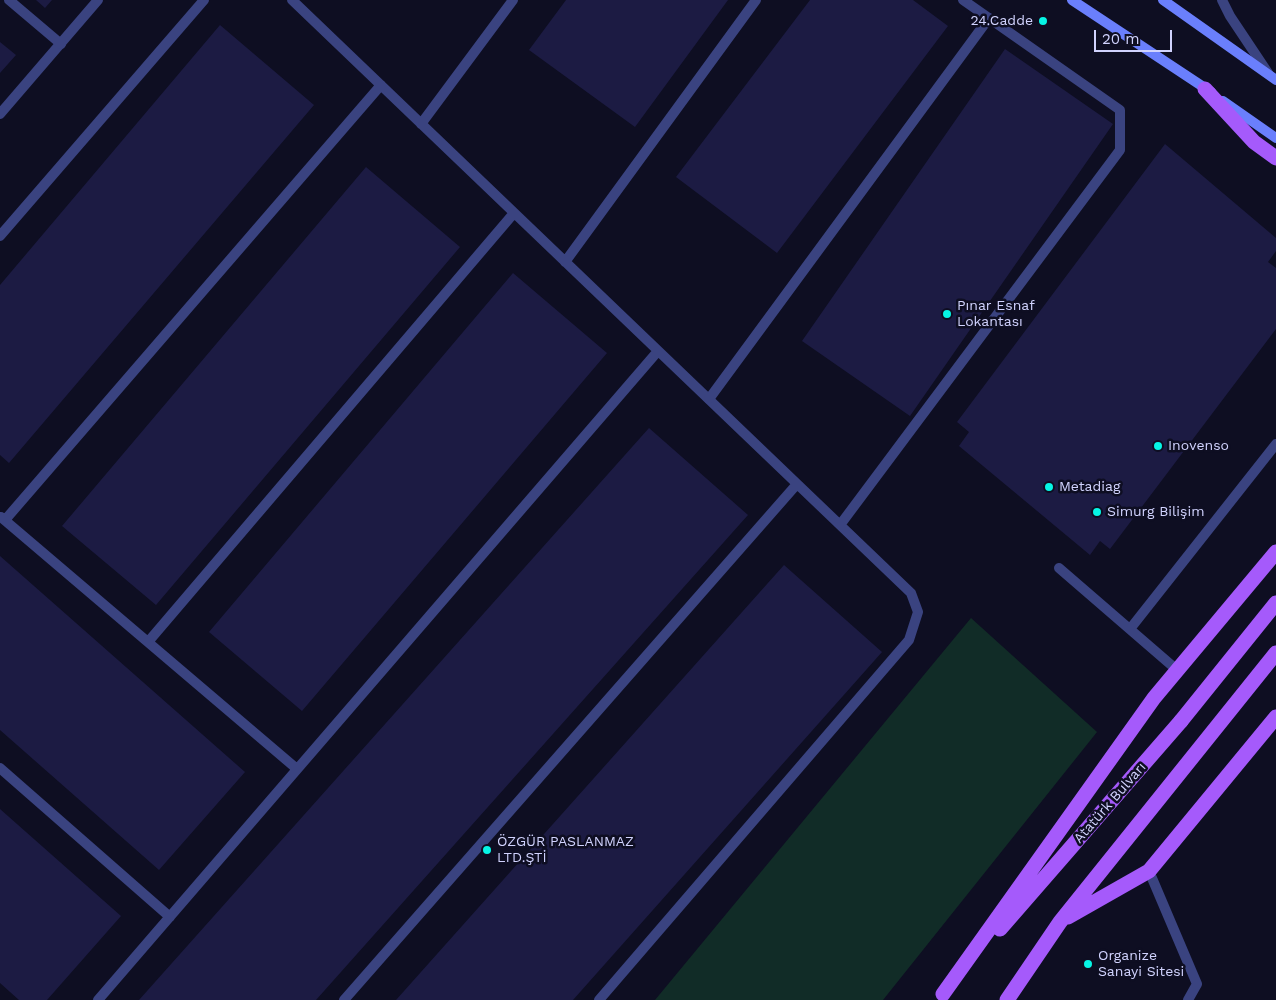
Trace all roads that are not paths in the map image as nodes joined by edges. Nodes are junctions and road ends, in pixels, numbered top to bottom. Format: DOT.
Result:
graph roads {
  1 [pos="9,0"];
  2 [pos="98,0"];
  3 [pos="204,0"];
  4 [pos="292,0"];
  5 [pos="513,0"];
  6 [pos="756,0"];
  7 [pos="963,0"];
  8 [pos="1072,0"];
  9 [pos="1163,0"];
  10 [pos="1222,0"];
  11 [pos="989,18"];
  12 [pos="60,44"];
  13 [pos="1273,78"];
  14 [pos="381,85"];
  15 [pos="1205,89"];
  16 [pos="0,114"];
  17 [pos="421,124"];
  18 [pos="1276,138"];
  19 [pos="1276,158"];
  20 [pos="514,213"];
  21 [pos="0,236"];
  22 [pos="565,262"];
  23 [pos="658,351"];
  24 [pos="709,399"];
  25 [pos="1276,444"];
  26 [pos="797,484"];
  27 [pos="2,518"];
  28 [pos="840,525"];
  29 [pos="1276,552"];
  30 [pos="1059,568"];
  31 [pos="1276,604"];
  32 [pos="1130,629"];
  33 [pos="148,642"];
  34 [pos="1276,653"];
  35 [pos="1177,670"];
  36 [pos="1276,718"];
  37 [pos="0,768"];
  38 [pos="297,769"];
  39 [pos="1148,872"];
  40 [pos="170,917"];
  41 [pos="1060,922"];
  42 [pos="941,997"];
  43 [pos="98,1000"];
  44 [pos="344,1000"];
  45 [pos="600,1000"];
  46 [pos="1007,1000"];
  47 [pos="1188,1000"];
  1 -- 12 [label="street"];
  2 -- 12 [label="street"];
  3 -- 21 [label="street"];
  4 -- 14 [label="street"];
  5 -- 17 [label="street"];
  6 -- 22 [label="street"];
  7 -- 11 [label="street"];
  8 -- 15 [label="main road"];
  9 -- 13 [label="main road"];
  10 -- 13 [label="street"];
  11 -- 24 [label="street"];
  11 -- 28 [label="street"];
  12 -- 16 [label="street"];
  14 -- 17 [label="street"];
  14 -- 27 [label="street"];
  15 -- 18 [label="main road"];
  15 -- 19 [label="main road"];
  17 -- 20 [label="street"];
  20 -- 22 [label="street"];
  20 -- 33 [label="street"];
  22 -- 23 [label="street"];
  23 -- 24 [label="street"];
  23 -- 38 [label="street"];
  24 -- 26 [label="street"];
  25 -- 32 [label="street"];
  26 -- 28 [label="street"];
  26 -- 44 [label="street"];
  27 -- 33 [label="street"];
  28 -- 45 [label="street"];
  29 -- 35 [label="main road"];
  30 -- 32 [label="street"];
  31 -- 42 [label="main road, Atatürk Bulvarı, bridge"];
  32 -- 35 [label="street"];
  33 -- 38 [label="street"];
  34 -- 41 [label="main road"];
  35 -- 42 [label="main road"];
  36 -- 39 [label="main road"];
  37 -- 40 [label="street"];
  38 -- 40 [label="street"];
  39 -- 41 [label="main road"];
  39 -- 47 [label="street"];
  40 -- 43 [label="street"];
  41 -- 46 [label="main road"];
}
